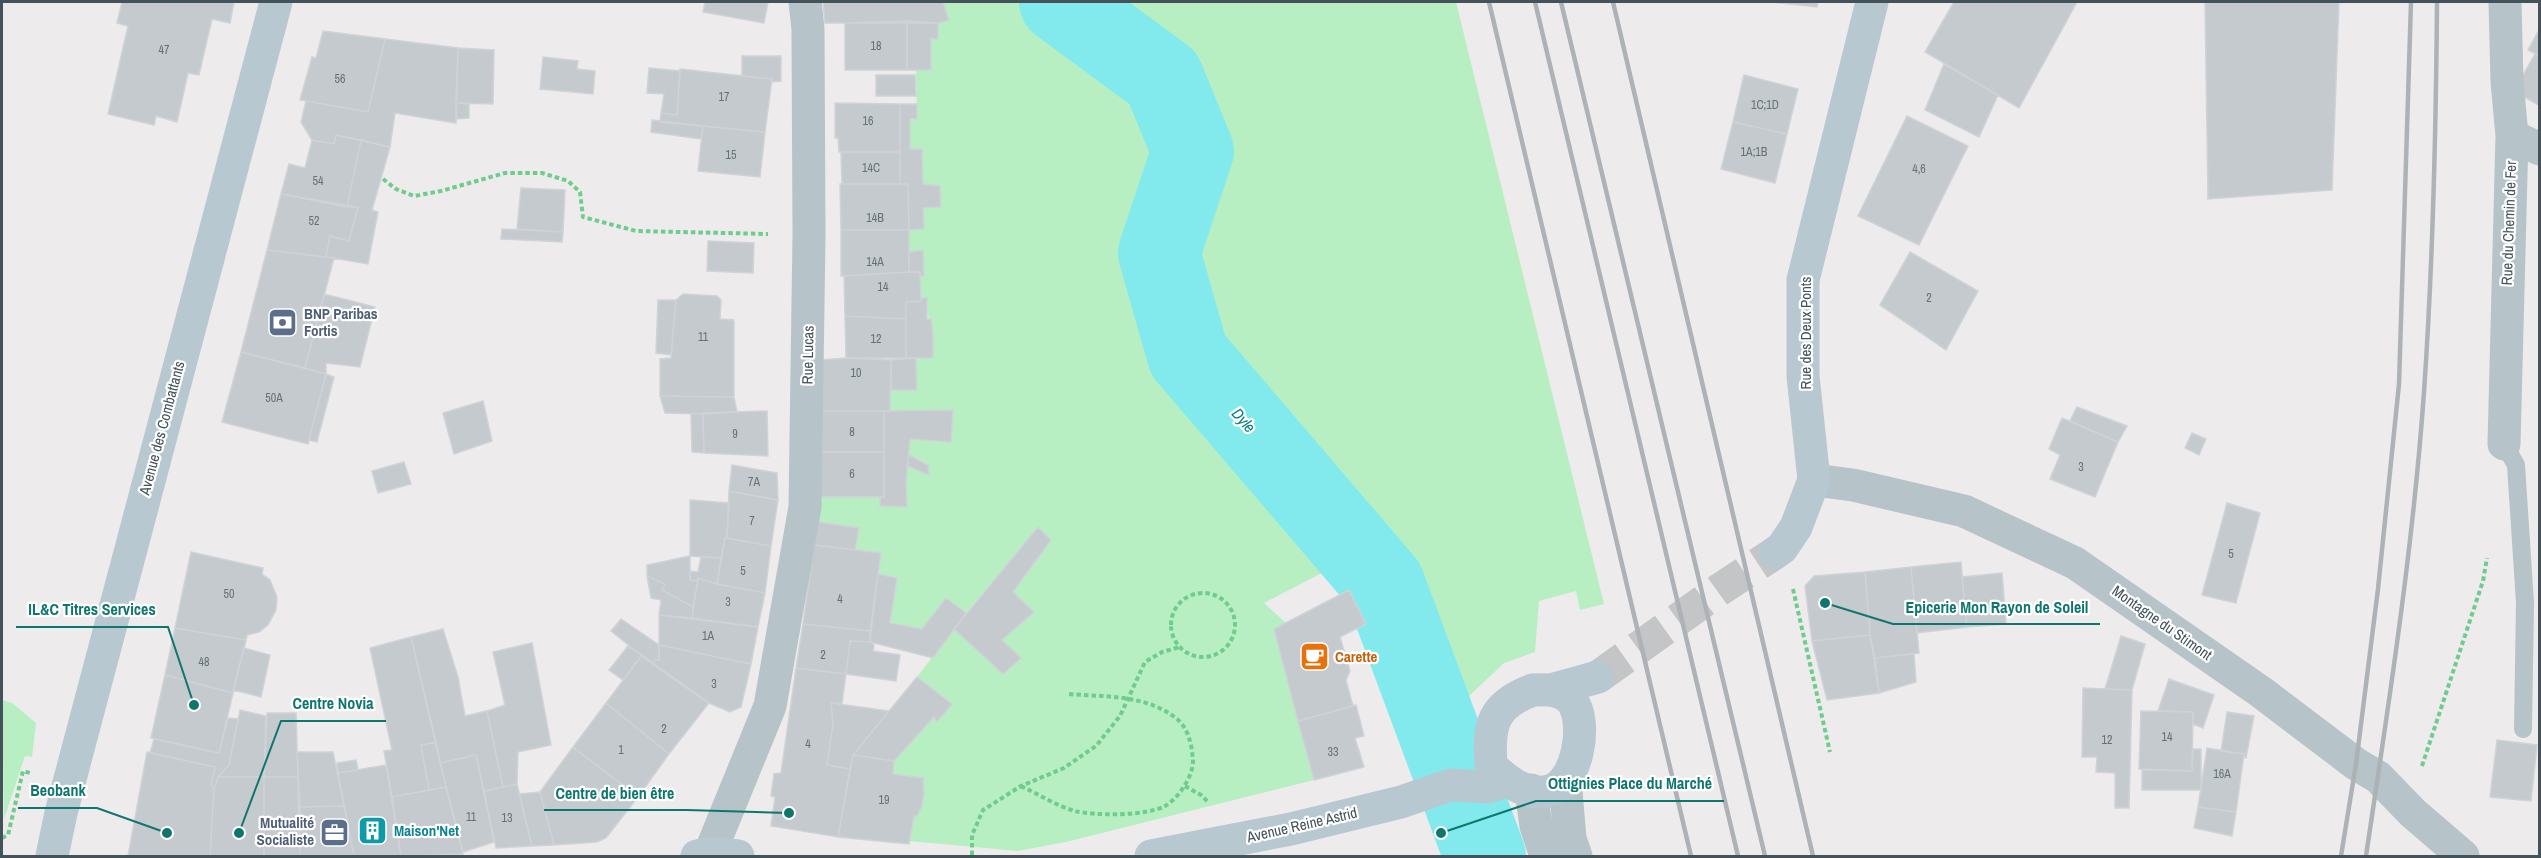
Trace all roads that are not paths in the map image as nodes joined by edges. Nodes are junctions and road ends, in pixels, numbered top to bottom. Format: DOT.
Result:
graph roads {
  1 [pos="276,2"];
  2 [pos="805,2"];
  3 [pos="1872,2"];
  4 [pos="2505,2"];
  5 [pos="2526,143"];
  6 [pos="2504,444"];
  7 [pos="1814,480"];
  8 [pos="1779,551"];
  9 [pos="1551,690"];
  10 [pos="1580,721"];
  11 [pos="2523,729"];
  12 [pos="1490,739"];
  13 [pos="1565,780"];
  14 [pos="1454,782"];
  15 [pos="1519,786"];
  16 [pos="715,855"];
  17 [pos="52,856"];
  18 [pos="1151,856"];
  19 [pos="1546,856"];
  20 [pos="1576,856"];
  21 [pos="2463,856"];
  1 -- 17 [label="main road, Avenue des Combattants"];
  2 -- 16 [label="street, Rue Lucas"];
  3 -- 7 [label="main road, Rue des Deux Ponts"];
  4 -- 5 [label="street, Rue du Chemin de Fer"];
  5 -- 6 [label="street, Rue du Chemin de Fer"];
  6 -- 11 [label="lane"];
  7 -- 8 [label="main road, Rue des Deux Ponts"];
  7 -- 21 [label="street, Montagne du Stimont"];
  9 -- 10 [label="main road"];
  9 -- 10 [label="main road"];
  9 -- 12 [label="main road"];
  10 -- 13 [label="main road"];
  12 -- 14 [label="main road"];
  12 -- 15 [label="main road"];
  13 -- 15 [label="main road"];
  13 -- 20 [label="street"];
  14 -- 15 [label="main road, Avenue Reine Astrid"];
  14 -- 18 [label="main road, Avenue Reine Astrid"];
  15 -- 19 [label="street"];
}
